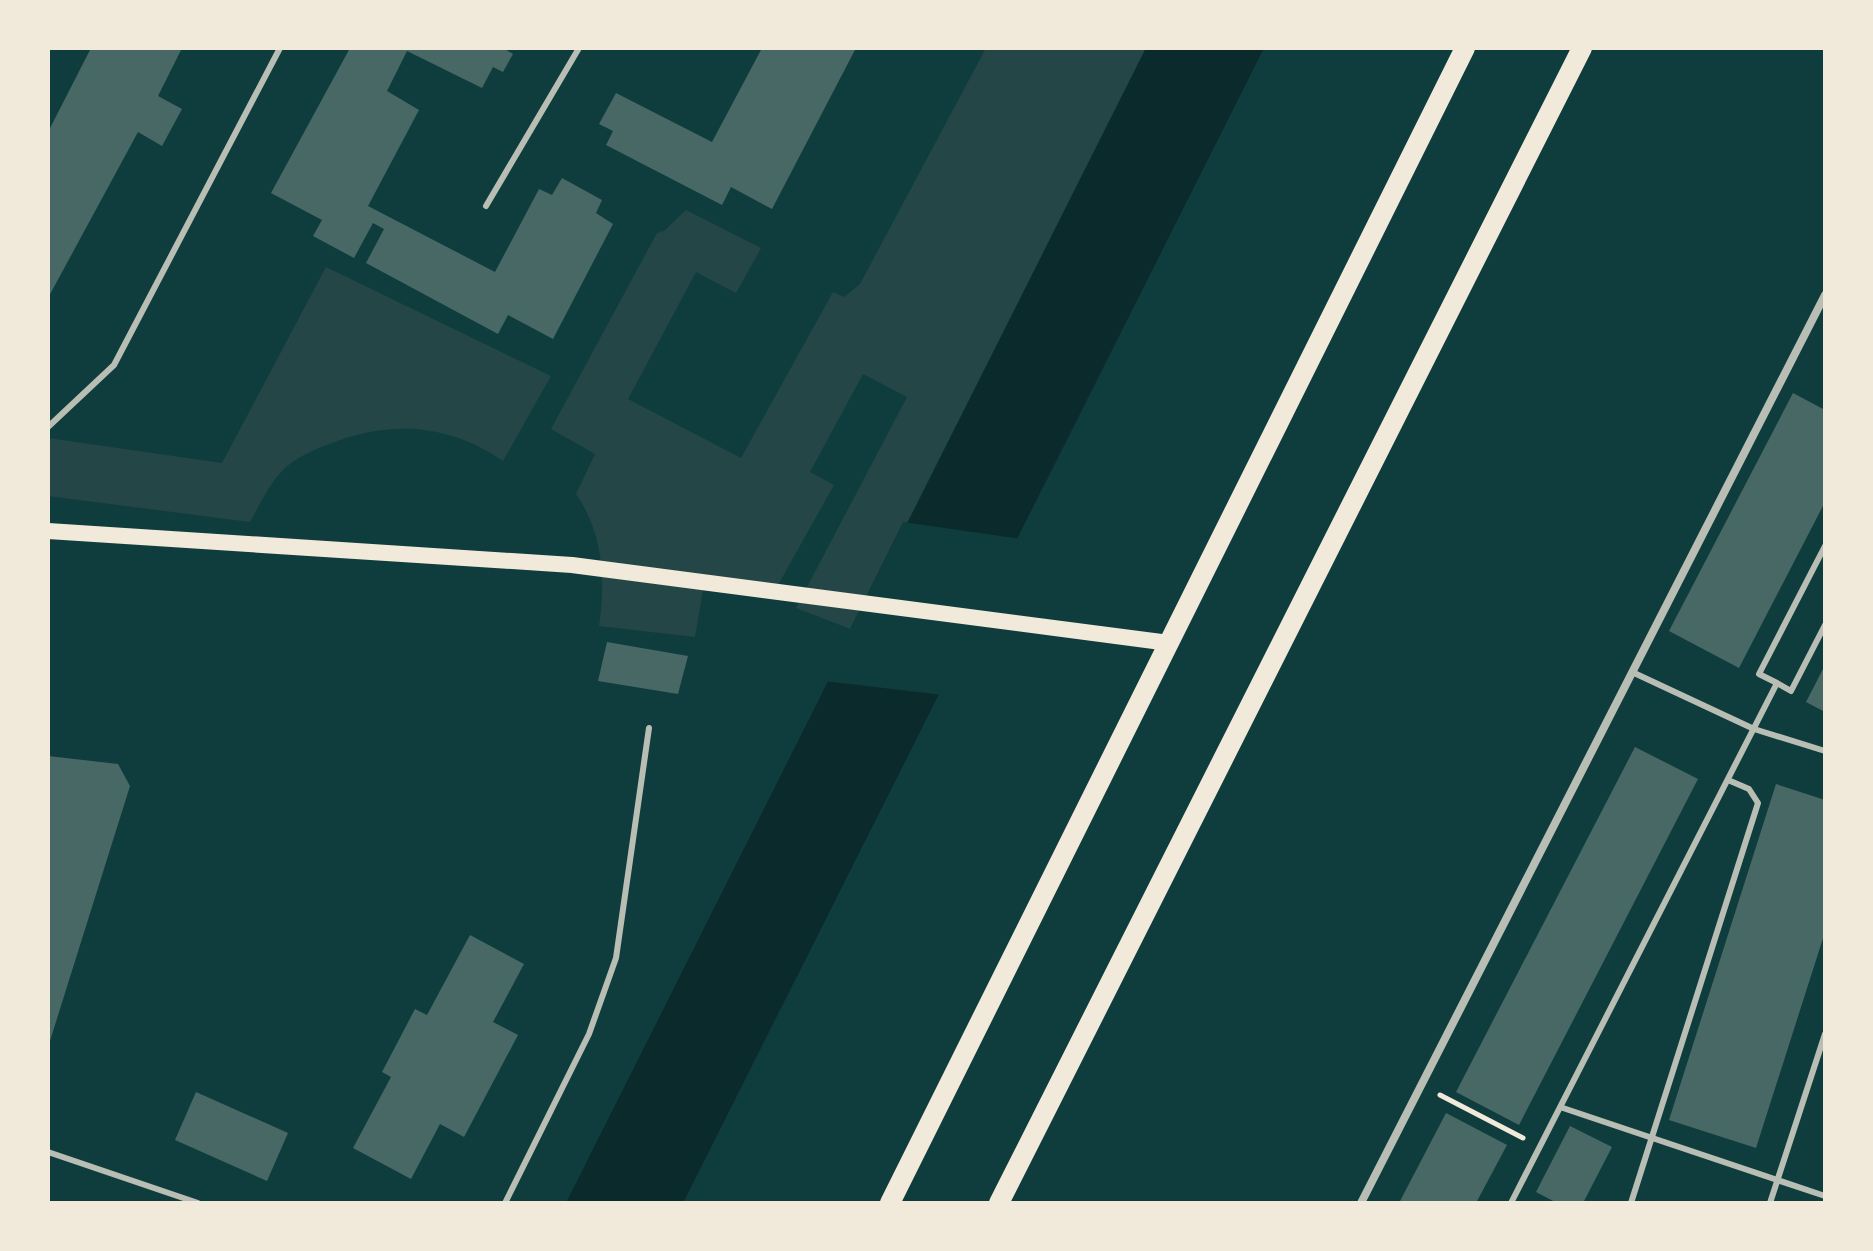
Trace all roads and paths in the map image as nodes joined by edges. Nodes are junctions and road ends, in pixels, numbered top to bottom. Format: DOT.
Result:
graph roads {
  1 [pos="280,48"];
  2 [pos="579,48"];
  3 [pos="1465,48"];
  4 [pos="1582,48"];
  5 [pos="486,206"];
  6 [pos="1825,295"];
  7 [pos="48,427"];
  8 [pos="48,531"];
  9 [pos="1825,546"];
  10 [pos="1825,625"];
  11 [pos="1169,643"];
  12 [pos="1632,672"];
  13 [pos="1777,683"];
  14 [pos="649,728"];
  15 [pos="1754,729"];
  16 [pos="1825,751"];
  17 [pos="1728,780"];
  18 [pos="1825,1034"];
  19 [pos="1421,1085"];
  20 [pos="1560,1107"];
  21 [pos="1650,1138"];
  22 [pos="1540,1147"];
  23 [pos="48,1152"];
  24 [pos="1777,1181"];
  25 [pos="1825,1196"];
  26 [pos="198,1203"];
  27 [pos="505,1203"];
  28 [pos="890,1203"];
  29 [pos="999,1203"];
  30 [pos="1361,1203"];
  31 [pos="1511,1203"];
  32 [pos="1631,1203"];
  33 [pos="1770,1203"];
  1 -- 7 [label="lane"];
  2 -- 5 [label="lane"];
  3 -- 11 [label="main road"];
  4 -- 29 [label="main road"];
  6 -- 12 [label="street"];
  8 -- 11 [label="main road"];
  9 -- 13 [label="lane"];
  10 -- 13 [label="lane"];
  11 -- 28 [label="main road"];
  12 -- 15 [label="lane"];
  12 -- 19 [label="street"];
  13 -- 15 [label="lane"];
  14 -- 27 [label="lane"];
  15 -- 16 [label="lane"];
  15 -- 17 [label="lane"];
  17 -- 20 [label="lane"];
  17 -- 21 [label="lane"];
  18 -- 24 [label="lane"];
  19 -- 22 [label="path"];
  19 -- 30 [label="street"];
  20 -- 21 [label="lane"];
  20 -- 22 [label="lane"];
  21 -- 24 [label="lane"];
  21 -- 32 [label="lane"];
  22 -- 31 [label="lane"];
  23 -- 26 [label="lane"];
  24 -- 25 [label="lane"];
  24 -- 33 [label="lane"];
}
